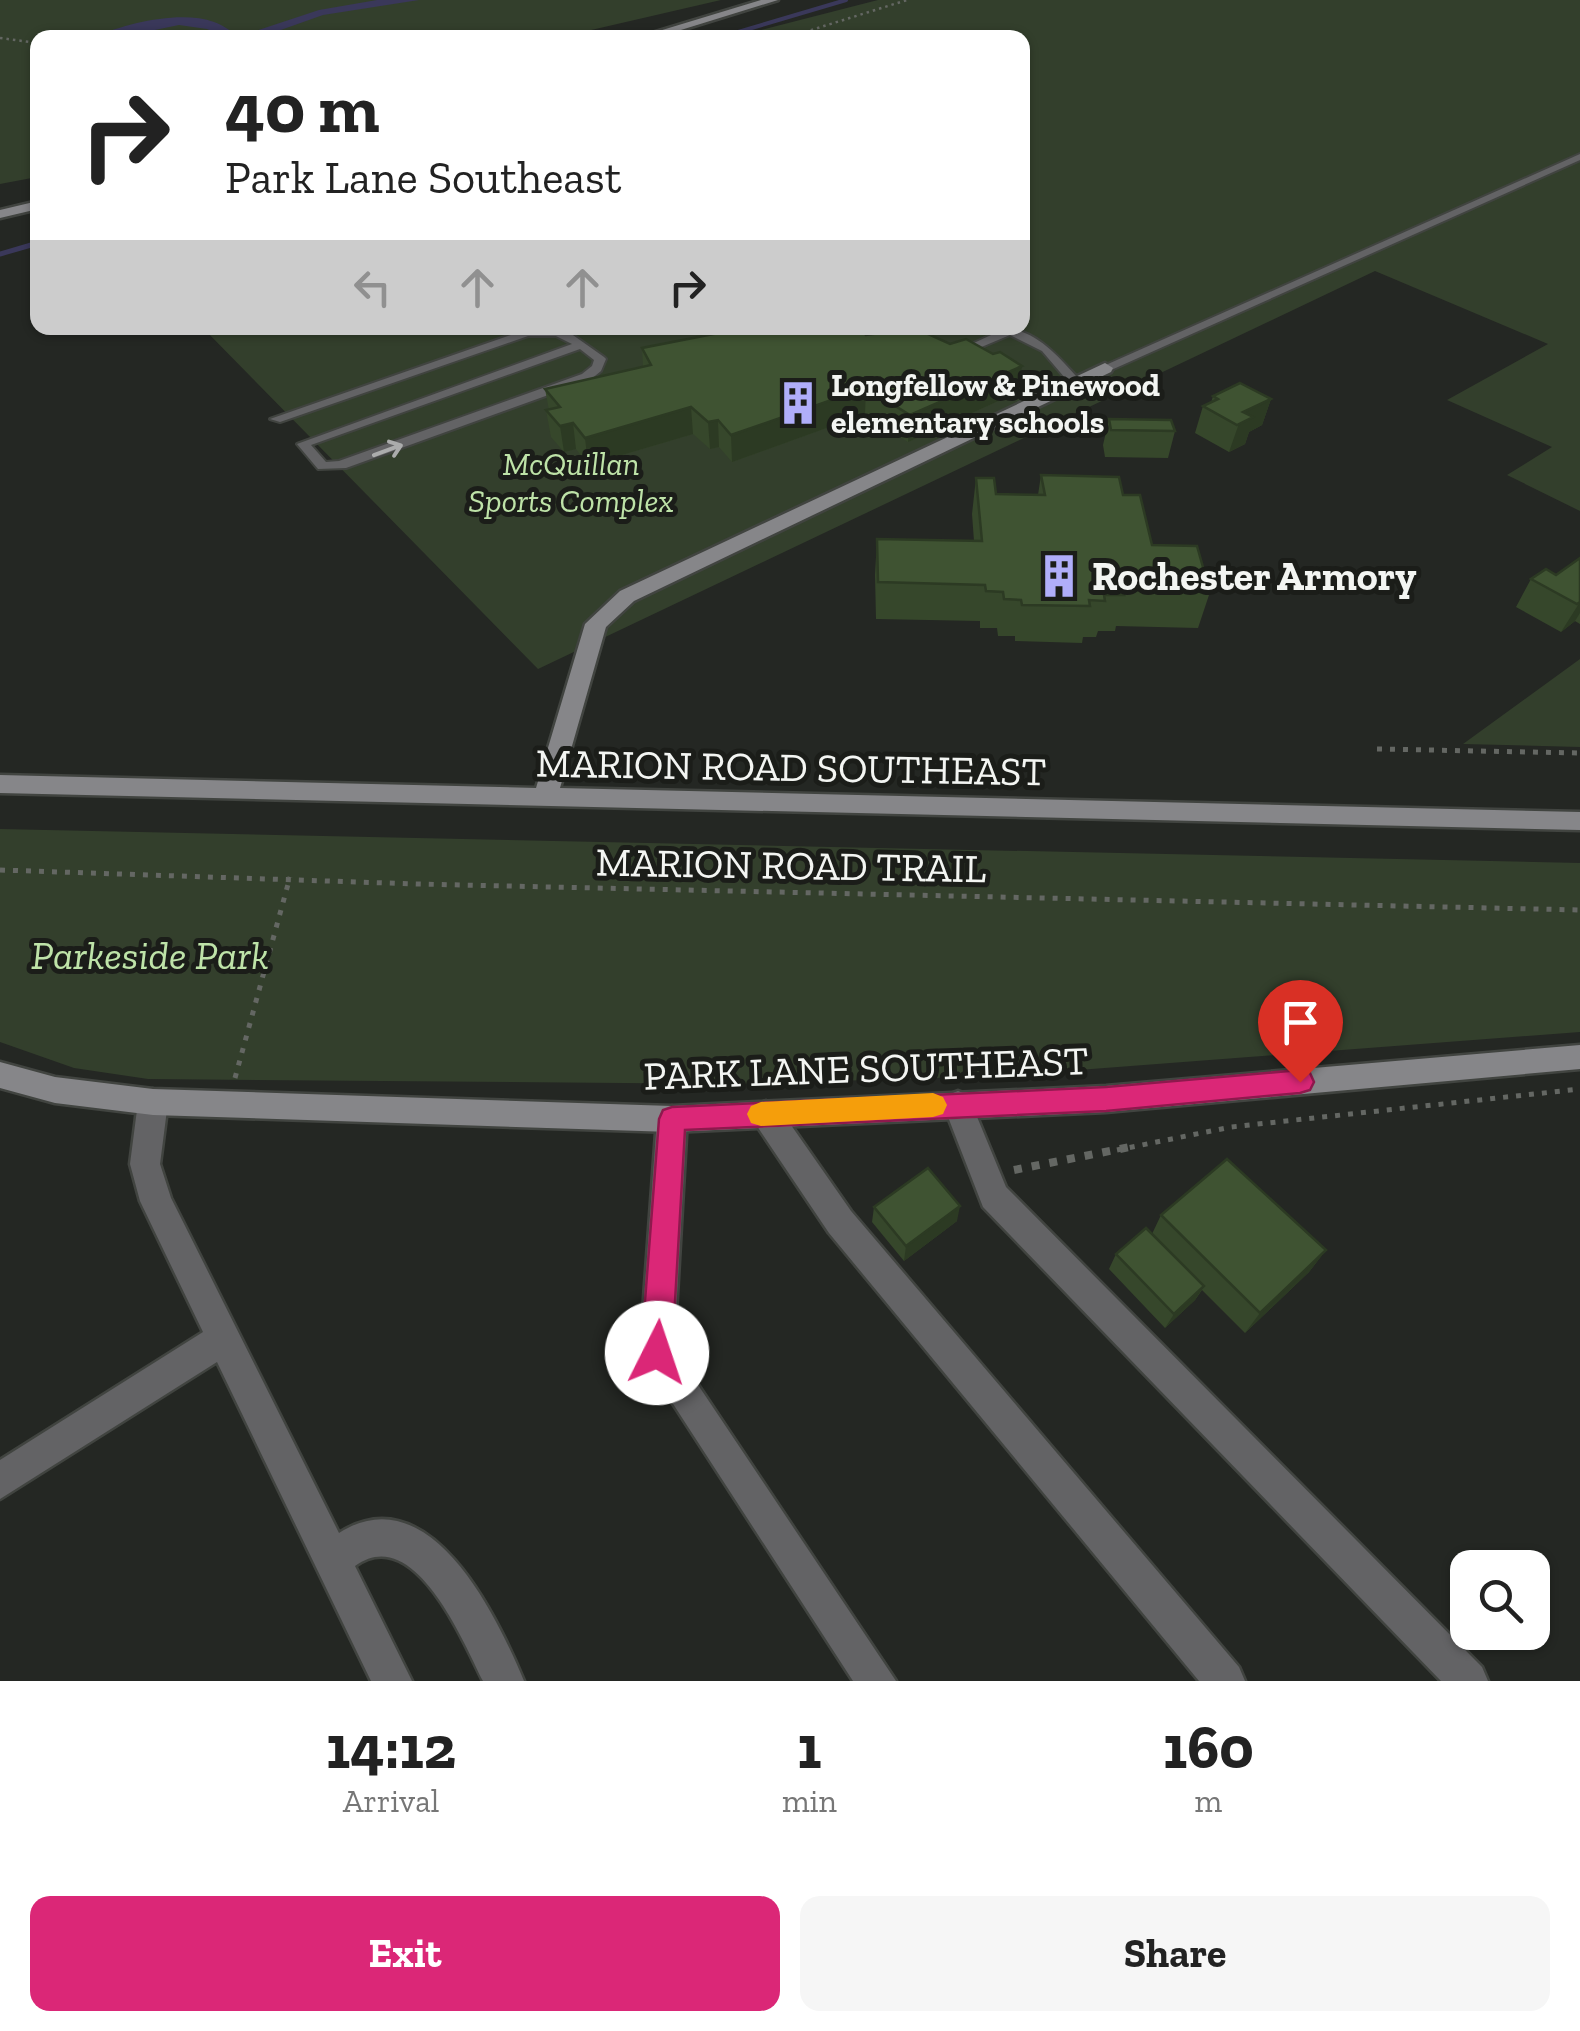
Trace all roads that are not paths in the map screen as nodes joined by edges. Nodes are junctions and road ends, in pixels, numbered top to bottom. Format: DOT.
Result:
graph roads {
  1 [pos="772,0"];
  2 [pos="669,30"];
  3 [pos="1580,157"];
  4 [pos="1563,165"];
  5 [pos="1580,170"];
  6 [pos="30,207"];
  7 [pos="0,214"];
  8 [pos="523,335"];
  9 [pos="567,335"];
  10 [pos="995,335"];
  11 [pos="1019,335"];
  12 [pos="581,345"];
  13 [pos="940,361"];
  14 [pos="1106,368"];
  15 [pos="1076,382"];
  16 [pos="276,419"];
  17 [pos="0,784"];
  18 [pos="545,799"];
  19 [pos="1580,821"];
  20 [pos="1580,1057"];
  21 [pos="0,1075"];
  22 [pos="152,1102"];
  23 [pos="958,1104"];
  24 [pos="766,1114"];
  25 [pos="672,1119"];
  26 [pos="225,1337"];
  27 [pos="0,1481"];
  28 [pos="334,1559"];
  29 [pos="392,1681"];
  30 [pos="504,1681"];
  31 [pos="876,1681"];
  32 [pos="1225,1681"];
  33 [pos="1468,1681"];
  1 -- 2 [label="street"];
  3 -- 4 [label="lane"];
  4 -- 5 [label="lane"];
  4 -- 14 [label="lane"];
  6 -- 7 [label="street"];
  8 -- 16 [label="lane"];
  9 -- 12 [label="lane"];
  10 -- 13 [label="lane"];
  11 -- 15 [label="lane"];
  12 -- 12 [label="lane, one-way"];
  14 -- 15 [label="street"];
  15 -- 18 [label="street"];
  17 -- 18 [label="street, MARION ROAD SOUTHEAST"];
  18 -- 19 [label="street, MARION ROAD SOUTHEAST"];
  20 -- 23 [label="street, PARK LANE SOUTHEAST"];
  21 -- 22 [label="street, PARK LANE SOUTHEAST"];
  22 -- 25 [label="street, PARK LANE SOUTHEAST"];
  22 -- 26 [label="street"];
  23 -- 24 [label="street, PARK LANE SOUTHEAST"];
  23 -- 33 [label="street"];
  24 -- 25 [label="street, PARK LANE SOUTHEAST"];
  24 -- 32 [label="street"];
  25 -- 31 [label="street"];
  26 -- 27 [label="street"];
  26 -- 28 [label="street"];
  28 -- 29 [label="street"];
  28 -- 30 [label="street"];
}
